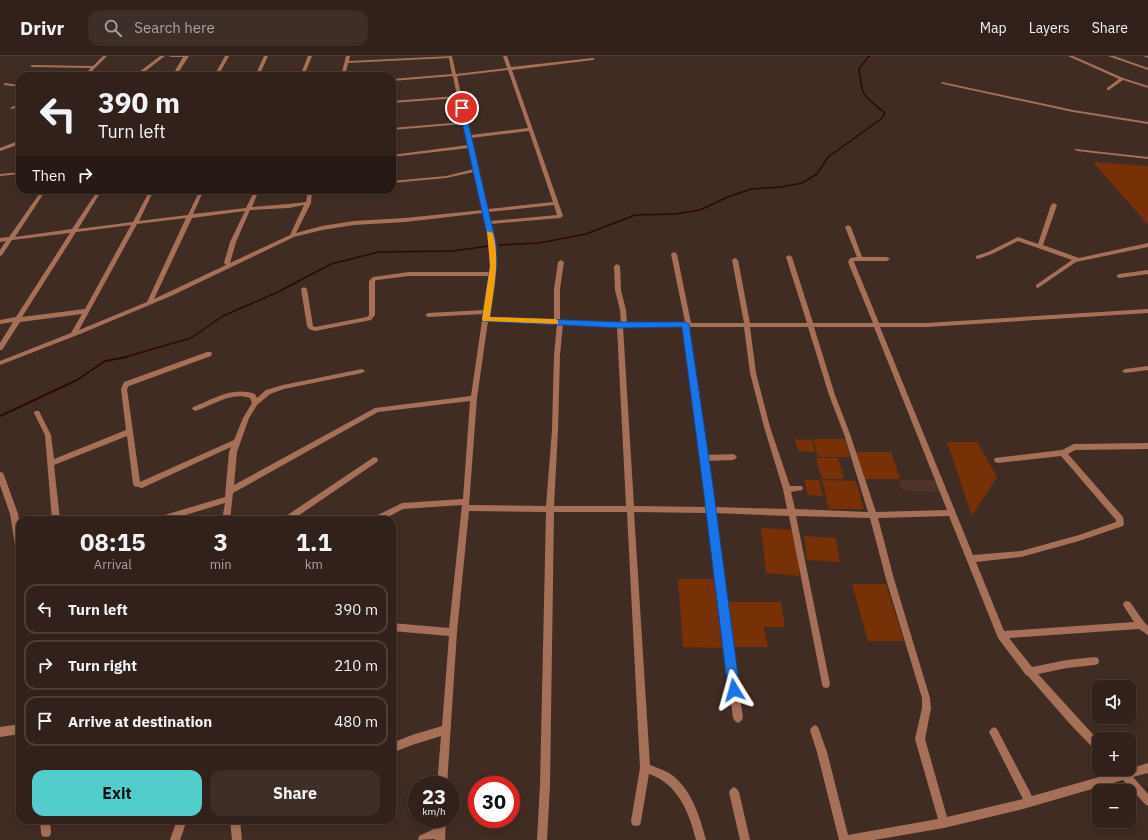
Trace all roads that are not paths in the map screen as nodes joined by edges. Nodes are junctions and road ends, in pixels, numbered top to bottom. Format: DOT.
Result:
graph roads {
  1 [pos="105,56"];
  2 [pos="163,56"];
  3 [pos="171,56"];
  4 [pos="186,56"];
  5 [pos="227,56"];
  6 [pos="266,56"];
  7 [pos="310,56"];
  8 [pos="348,56"];
  9 [pos="450,56"];
  10 [pos="506,56"];
  11 [pos="1070,56"];
  12 [pos="1110,56"];
  13 [pos="1145,56"];
  14 [pos="1148,57"];
  15 [pos="593,59"];
  16 [pos="346,62"];
  17 [pos="32,66"];
  18 [pos="94,67"];
  19 [pos="1148,69"];
  20 [pos="510,70"];
  21 [pos="89,72"];
  22 [pos="141,72"];
  23 [pos="176,72"];
  24 [pos="218,72"];
  25 [pos="259,72"];
  26 [pos="304,72"];
  27 [pos="344,72"];
  28 [pos="455,75"];
  29 [pos="1122,79"];
  30 [pos="396,80"];
  31 [pos="943,83"];
  32 [pos="5,84"];
  33 [pos="16,85"];
  34 [pos="1148,87"];
  35 [pos="1108,89"];
  36 [pos="460,97"];
  37 [pos="396,102"];
  38 [pos="16,106"];
  39 [pos="12,108"];
  40 [pos="465,123"];
  41 [pos="1148,123"];
  42 [pos="396,129"];
  43 [pos="530,129"];
  44 [pos="468,137"];
  45 [pos="16,144"];
  46 [pos="471,146"];
  47 [pos="0,150"];
  48 [pos="1077,150"];
  49 [pos="396,155"];
  50 [pos="1148,158"];
  51 [pos="476,170"];
  52 [pos="16,173"];
  53 [pos="6,174"];
  54 [pos="0,175"];
  55 [pos="0,182"];
  56 [pos="396,182"];
  57 [pos="41,194"];
  58 [pos="98,194"];
  59 [pos="150,194"];
  60 [pos="200,194"];
  61 [pos="254,194"];
  62 [pos="310,194"];
  63 [pos="308,203"];
  64 [pos="556,203"];
  65 [pos="1054,205"];
  66 [pos="248,209"];
  67 [pos="484,210"];
  68 [pos="189,217"];
  69 [pos="488,223"];
  70 [pos="134,224"];
  71 [pos="848,227"];
  72 [pos="74,232"];
  73 [pos="292,236"];
  74 [pos="10,239"];
  75 [pos="0,240"];
  76 [pos="1148,245"];
  77 [pos="1040,246"];
  78 [pos="0,254"];
  79 [pos="674,254"];
  80 [pos="978,256"];
  81 [pos="789,257"];
  82 [pos="860,259"];
  83 [pos="887,259"];
  84 [pos="735,260"];
  85 [pos="1078,260"];
  86 [pos="561,262"];
  87 [pos="230,266"];
  88 [pos="617,266"];
  89 [pos="1148,272"];
  90 [pos="492,274"];
  91 [pos="1119,276"];
  92 [pos="1038,286"];
  93 [pos="304,289"];
  94 [pos="150,302"];
  95 [pos="87,311"];
  96 [pos="1148,311"];
  97 [pos="428,315"];
  98 [pos="486,315"];
  99 [pos="18,319"];
  100 [pos="0,322"];
  101 [pos="558,322"];
  102 [pos="687,324"];
  103 [pos="748,324"];
  104 [pos="622,325"];
  105 [pos="810,325"];
  106 [pos="876,325"];
  107 [pos="73,335"];
  108 [pos="0,348"];
  109 [pos="209,354"];
  110 [pos="0,363"];
  111 [pos="1148,368"];
  112 [pos="362,370"];
  113 [pos="1125,371"];
  114 [pos="474,398"];
  115 [pos="255,403"];
  116 [pos="195,409"];
  117 [pos="37,413"];
  118 [pos="129,432"];
  119 [pos="238,441"];
  120 [pos="1148,446"];
  121 [pos="1063,453"];
  122 [pos="733,457"];
  123 [pos="704,458"];
  124 [pos="374,460"];
  125 [pos="998,460"];
  126 [pos="51,463"];
  127 [pos="0,475"];
  128 [pos="799,488"];
  129 [pos="788,489"];
  130 [pos="230,495"];
  131 [pos="466,505"];
  132 [pos="550,509"];
  133 [pos="631,510"];
  134 [pos="710,510"];
  135 [pos="792,513"];
  136 [pos="952,514"];
  137 [pos="873,515"];
  138 [pos="56,516"];
  139 [pos="168,516"];
  140 [pos="227,516"];
  141 [pos="292,516"];
  142 [pos="383,516"];
  143 [pos="16,526"];
  144 [pos="970,559"];
  145 [pos="1127,605"];
  146 [pos="1141,625"];
  147 [pos="396,627"];
  148 [pos="1148,631"];
  149 [pos="453,632"];
  150 [pos="1001,635"];
  151 [pos="1095,661"];
  152 [pos="1029,672"];
  153 [pos="826,684"];
  154 [pos="738,718"];
  155 [pos="16,730"];
  156 [pos="445,730"];
  157 [pos="815,730"];
  158 [pos="0,732"];
  159 [pos="994,732"];
  160 [pos="1092,740"];
  161 [pos="396,746"];
  162 [pos="645,768"];
  163 [pos="1148,768"];
  164 [pos="1136,770"];
  165 [pos="442,776"];
  166 [pos="1111,776"];
  167 [pos="1126,776"];
  168 [pos="734,792"];
  169 [pos="1148,801"];
  170 [pos="1030,802"];
  171 [pos="636,821"];
  172 [pos="944,822"];
  173 [pos="45,824"];
  174 [pos="181,824"];
  175 [pos="235,824"];
  176 [pos="46,832"];
  177 [pos="440,835"];
  178 [pos="175,840"];
  179 [pos="237,840"];
  180 [pos="423,840"];
  181 [pos="542,840"];
  182 [pos="701,840"];
  183 [pos="745,840"];
  184 [pos="844,840"];
  1 -- 18 [label="street"];
  2 -- 22 [label="street"];
  3 -- 4 [label="street"];
  4 -- 23 [label="street"];
  5 -- 24 [label="street"];
  6 -- 25 [label="street"];
  7 -- 26 [label="street"];
  8 -- 16 [label="street"];
  9 -- 16 [label="street"];
  9 -- 28 [label="street"];
  10 -- 20 [label="street"];
  11 -- 29 [label="street"];
  12 -- 19 [label="street"];
  13 -- 14 [label="street"];
  15 -- 20 [label="street"];
  16 -- 27 [label="street"];
  17 -- 18 [label="street"];
  18 -- 21 [label="street"];
  20 -- 28 [label="street"];
  20 -- 43 [label="street"];
  28 -- 30 [label="street"];
  28 -- 36 [label="street"];
  29 -- 34 [label="street"];
  29 -- 35 [label="street"];
  31 -- 41 [label="street"];
  32 -- 33 [label="street"];
  36 -- 37 [label="street"];
  36 -- 40 [label="street"];
  38 -- 39 [label="street"];
  40 -- 42 [label="street"];
  40 -- 44 [label="street"];
  43 -- 44 [label="street"];
  43 -- 64 [label="street"];
  44 -- 46 [label="street"];
  45 -- 47 [label="street"];
  46 -- 49 [label="street"];
  46 -- 51 [label="street"];
  48 -- 50 [label="street"];
  51 -- 56 [label="street"];
  51 -- 67 [label="street"];
  52 -- 53 [label="street"];
  53 -- 54 [label="street"];
  53 -- 55 [label="street"];
  57 -- 74 [label="street"];
  58 -- 72 [label="street"];
  59 -- 70 [label="street"];
  60 -- 68 [label="street"];
  61 -- 66 [label="street"];
  62 -- 63 [label="street"];
  63 -- 66 [label="street"];
  63 -- 73 [label="street"];
  64 -- 67 [label="street"];
  64 -- 69 [label="street"];
  65 -- 77 [label="street"];
  66 -- 68 [label="street"];
  66 -- 87 [label="street"];
  67 -- 69 [label="street"];
  67 -- 73 [label="street"];
  68 -- 70 [label="street"];
  68 -- 94 [label="street"];
  69 -- 90 [label="street"];
  70 -- 72 [label="street"];
  70 -- 95 [label="street"];
  71 -- 82 [label="street"];
  72 -- 74 [label="street"];
  72 -- 99 [label="street"];
  73 -- 87 [label="street"];
  74 -- 75 [label="street"];
  74 -- 78 [label="street"];
  76 -- 85 [label="street"];
  77 -- 80 [label="street"];
  77 -- 85 [label="street"];
  79 -- 102 [label="street"];
  81 -- 105 [label="street"];
  82 -- 83 [label="street"];
  82 -- 106 [label="street"];
  84 -- 103 [label="street"];
  85 -- 92 [label="street"];
  86 -- 101 [label="street"];
  87 -- 94 [label="street"];
  88 -- 104 [label="street"];
  89 -- 91 [label="street"];
  90 -- 93 [label="street"];
  90 -- 98 [label="street"];
  94 -- 107 [label="street"];
  95 -- 99 [label="street"];
  95 -- 107 [label="street"];
  96 -- 106 [label="street"];
  97 -- 98 [label="street"];
  98 -- 101 [label="street"];
  98 -- 114 [label="street"];
  99 -- 100 [label="street"];
  99 -- 108 [label="street"];
  101 -- 104 [label="street"];
  101 -- 132 [label="street"];
  102 -- 103 [label="street"];
  102 -- 104 [label="street"];
  102 -- 123 [label="street"];
  103 -- 105 [label="street"];
  103 -- 129 [label="street"];
  104 -- 133 [label="street"];
  105 -- 106 [label="street"];
  105 -- 137 [label="street"];
  106 -- 136 [label="street"];
  107 -- 110 [label="street"];
  109 -- 118 [label="street"];
  111 -- 113 [label="street"];
  112 -- 115 [label="street"];
  114 -- 130 [label="street"];
  114 -- 131 [label="street"];
  115 -- 116 [label="street"];
  115 -- 119 [label="street"];
  117 -- 126 [label="street"];
  118 -- 119 [label="street"];
  118 -- 126 [label="street"];
  119 -- 130 [label="street"];
  120 -- 121 [label="street"];
  121 -- 125 [label="street"];
  121 -- 144 [label="street"];
  122 -- 123 [label="street"];
  123 -- 134 [label="street"];
  124 -- 141 [label="street"];
  126 -- 138 [label="street"];
  127 -- 143 [label="street"];
  128 -- 129 [label="street"];
  129 -- 135 [label="street"];
  130 -- 139 [label="street"];
  130 -- 140 [label="street"];
  131 -- 132 [label="street"];
  131 -- 142 [label="street"];
  131 -- 149 [label="street"];
  132 -- 133 [label="street"];
  132 -- 181 [label="street"];
  133 -- 134 [label="street"];
  133 -- 162 [label="street"];
  134 -- 135 [label="street"];
  134 -- 154 [label="street"];
  135 -- 137 [label="street"];
  135 -- 153 [label="street"];
  136 -- 137 [label="street"];
  136 -- 144 [label="street"];
  137 -- 172 [label="street"];
  144 -- 150 [label="street"];
  145 -- 146 [label="street"];
  146 -- 148 [label="street"];
  146 -- 150 [label="street"];
  147 -- 149 [label="street"];
  149 -- 156 [label="street"];
  150 -- 152 [label="street"];
  151 -- 152 [label="street"];
  152 -- 160 [label="street"];
  155 -- 158 [label="street"];
  156 -- 161 [label="street"];
  156 -- 165 [label="street"];
  157 -- 184 [label="street"];
  159 -- 170 [label="street"];
  162 -- 171 [label="street"];
  162 -- 182 [label="street"];
  163 -- 164 [label="street"];
  166 -- 170 [label="street"];
  167 -- 169 [label="street"];
  168 -- 183 [label="street"];
  170 -- 172 [label="street"];
  172 -- 184 [label="street"];
  173 -- 176 [label="street"];
  174 -- 178 [label="street"];
  175 -- 179 [label="street"];
  177 -- 180 [label="street"];
}
